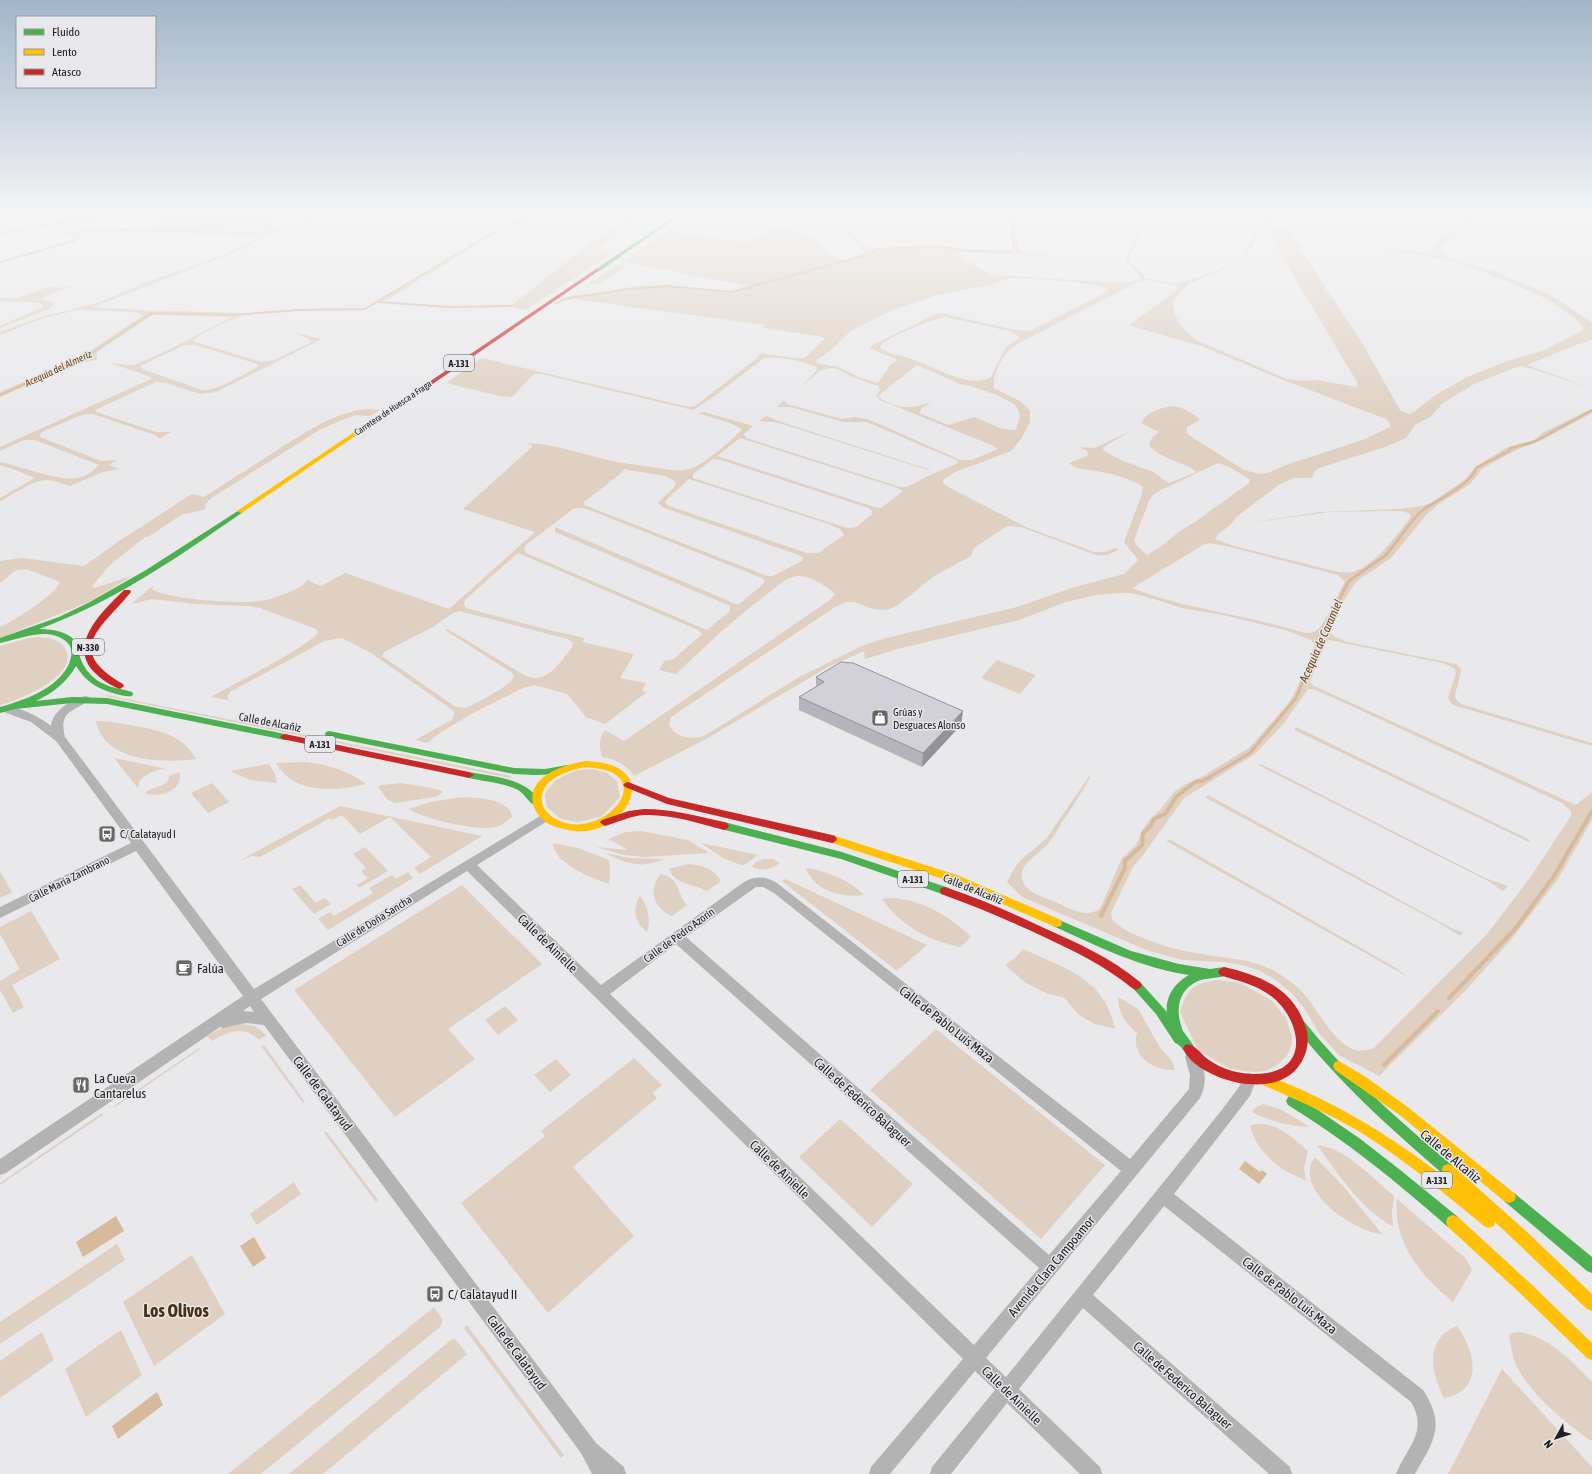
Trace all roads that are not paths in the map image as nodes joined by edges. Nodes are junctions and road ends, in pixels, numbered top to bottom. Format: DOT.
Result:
graph roads {
  1 [pos="578,283"];
  2 [pos="186,548"];
  3 [pos="134,585"];
  4 [pos="83,630"];
  5 [pos="11,637"];
  6 [pos="79,638"];
  7 [pos="0,641"];
  8 [pos="75,653"];
  9 [pos="136,695"];
  10 [pos="85,699"];
  11 [pos="6,708"];
  12 [pos="318,732"];
  13 [pos="60,738"];
  14 [pos="567,768"];
  15 [pos="628,785"];
  16 [pos="537,803"];
  17 [pos="545,817"];
  18 [pos="605,822"];
  19 [pos="139,844"];
  20 [pos="468,864"];
  21 [pos="760,881"];
  22 [pos="0,913"];
  23 [pos="677,937"];
  24 [pos="1209,972"];
  25 [pos="600,993"];
  26 [pos="252,998"];
  27 [pos="269,1020"];
  28 [pos="1298,1022"];
  29 [pos="206,1030"];
  30 [pos="1179,1039"];
  31 [pos="1189,1051"];
  32 [pos="1326,1060"];
  33 [pos="1257,1080"];
  34 [pos="0,1168"];
  35 [pos="1132,1170"];
  36 [pos="1163,1195"];
  37 [pos="1592,1266"];
  38 [pos="1050,1267"];
  39 [pos="1082,1296"];
  40 [pos="1592,1305"];
  41 [pos="1592,1354"];
  42 [pos="974,1359"];
  43 [pos="1006,1390"];
  44 [pos="588,1446"];
  45 [pos="602,1474"];
  46 [pos="616,1474"];
  47 [pos="878,1474"];
  48 [pos="939,1474"];
  49 [pos="1093,1474"];
  50 [pos="1283,1474"];
  51 [pos="1405,1474"];
  1 -- 2 [label="main road, Carretera de Huesca a Fraga / A-131"];
  2 -- 3 [label="main road, Carretera de Huesca a Fraga / A-131"];
  2 -- 5 [label="main road, Carretera de Huesca a Fraga / A-131"];
  3 -- 4 [label="main road, Carretera de Huesca a Fraga / A-131"];
  3 -- 9 [label="main road, N-330"];
  5 -- 7 [label="main road, A-131"];
  5 -- 8 [label="main road, A-131"];
  6 -- 8 [label="main road"];
  8 -- 9 [label="main road, A-131"];
  8 -- 11 [label="main road"];
  10 -- 11 [label="main road, Calle de Alcañiz / A-131"];
  10 -- 13 [label="street"];
  10 -- 16 [label="main road, Calle de Alcañiz / A-131"];
  11 -- 13 [label="street, Calle de Calatayud"];
  12 -- 14 [label="main road, A-131"];
  13 -- 19 [label="street, Calle de Calatayud"];
  14 -- 15 [label="main road, A-131"];
  14 -- 16 [label="main road, A-131"];
  15 -- 18 [label="main road, A-131"];
  15 -- 24 [label="main road, Calle de Alcañiz / A-131"];
  16 -- 17 [label="main road, A-131"];
  17 -- 18 [label="main road, A-131"];
  17 -- 20 [label="street, Calle de Doña Sancha"];
  18 -- 30 [label="main road, Calle de Alcañiz / A-131"];
  19 -- 22 [label="street, Calle María Zambrano"];
  19 -- 26 [label="street, Calle de Calatayud"];
  20 -- 25 [label="street, Calle de Ainielle"];
  20 -- 26 [label="street, Calle de Doña Sancha"];
  21 -- 23 [label="street, Calle de Pedro Azorín"];
  21 -- 35 [label="street, Calle de Pablo Luis Maza"];
  23 -- 25 [label="street, Calle de Pedro Azorín"];
  23 -- 38 [label="street, Calle de Federico Balaguer"];
  24 -- 28 [label="main road, A-131"];
  24 -- 30 [label="main road, A-131"];
  25 -- 42 [label="street, Calle de Ainielle"];
  26 -- 27 [label="street, Calle de Calatayud"];
  26 -- 29 [label="street, Calle de Doña Sancha"];
  27 -- 29 [label="street, Calle de Doña Sancha"];
  27 -- 44 [label="street, Calle de Calatayud"];
  28 -- 32 [label="main road, Calle de Alcañiz / A-131"];
  28 -- 33 [label="main road, A-131"];
  29 -- 34 [label="street, Calle de Doña Sancha"];
  30 -- 31 [label="main road, A-131"];
  31 -- 33 [label="main road, A-131"];
  31 -- 35 [label="street, Avenida Clara Campoamor"];
  32 -- 37 [label="main road"];
  32 -- 40 [label="main road, Calle de Alcañiz / A-131"];
  33 -- 36 [label="street"];
  33 -- 40 [label="main road, Calle de Alcañiz / A-131"];
  33 -- 41 [label="main road"];
  35 -- 38 [label="street, Avenida Clara Campoamor"];
  36 -- 39 [label="street"];
  36 -- 51 [label="street, Calle de Pablo Luis Maza"];
  38 -- 42 [label="street, Avenida Clara Campoamor"];
  39 -- 43 [label="street"];
  39 -- 50 [label="street, Calle de Federico Balaguer"];
  42 -- 43 [label="street, Calle de Ainielle"];
  42 -- 47 [label="street, Avenida Clara Campoamor"];
  43 -- 48 [label="street"];
  43 -- 49 [label="street, Calle de Ainielle"];
  44 -- 45 [label="street, Calle de Calatayud"];
  44 -- 46 [label="street, Calle de Calatayud"];
}
